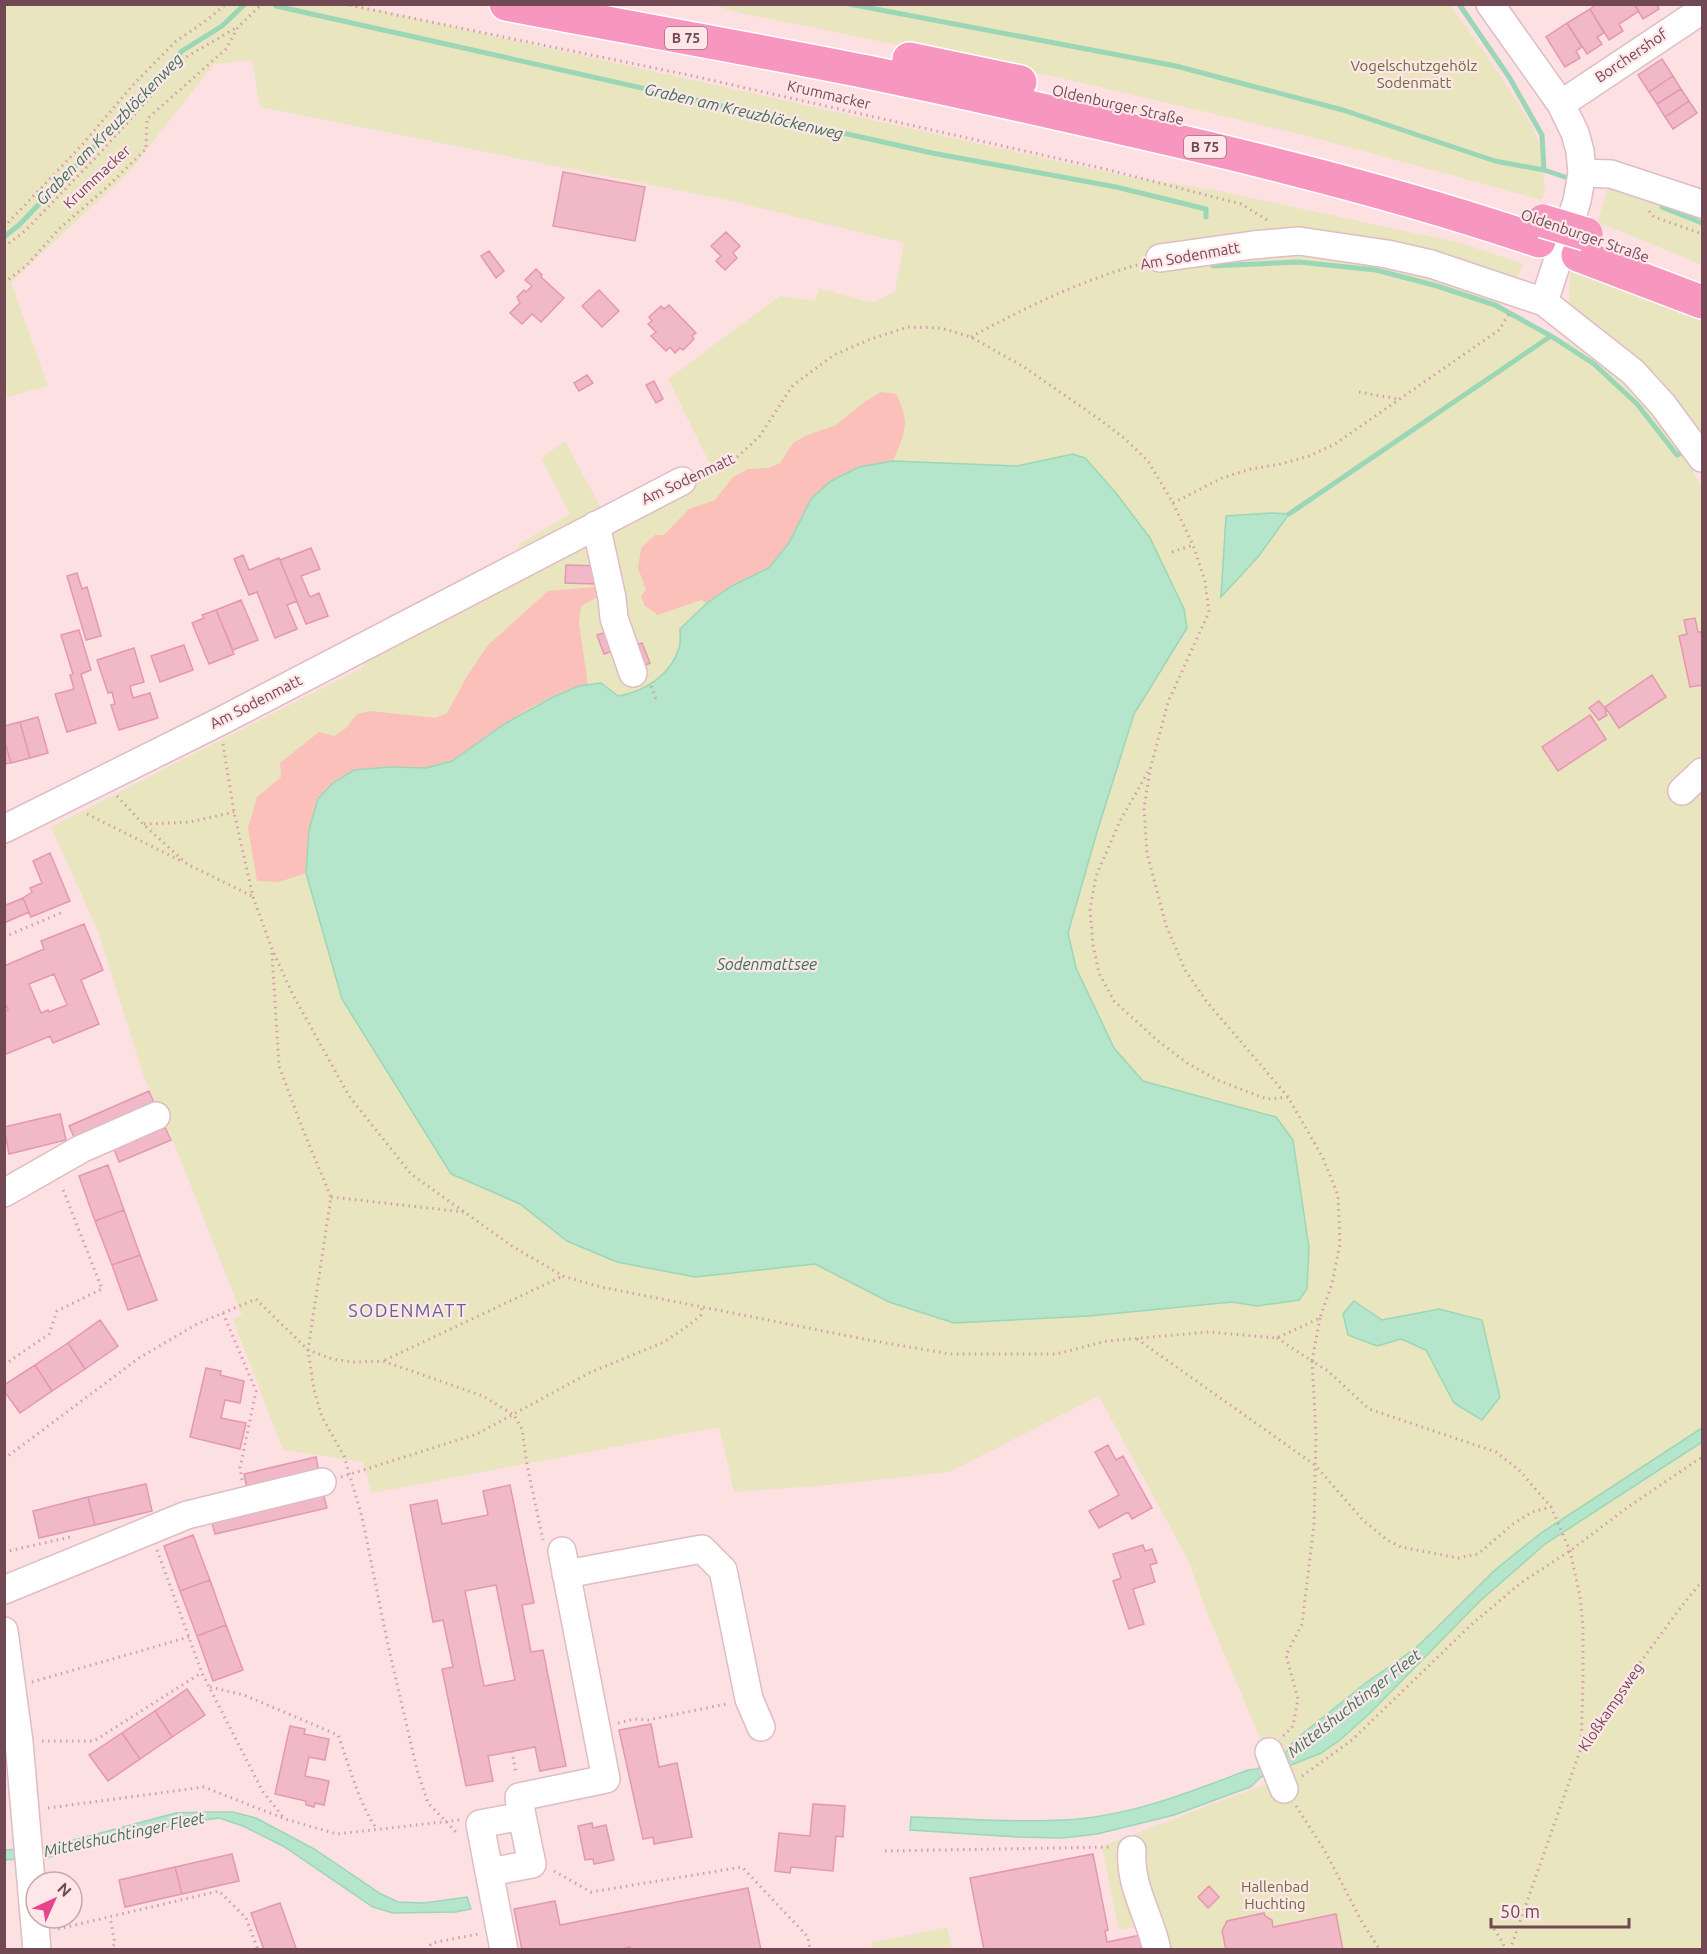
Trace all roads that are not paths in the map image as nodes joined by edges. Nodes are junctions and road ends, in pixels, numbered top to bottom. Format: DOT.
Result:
graph roads {
  1 [pos="506,4"];
  2 [pos="625,4"];
  3 [pos="1490,4"];
  4 [pos="1702,10"];
  5 [pos="1560,104"];
  6 [pos="1582,173"];
  7 [pos="1702,204"];
  8 [pos="1541,231"];
  9 [pos="1582,245"];
  10 [pos="1160,258"];
  11 [pos="1702,279"];
  12 [pos="1544,302"];
  13 [pos="1702,302"];
  14 [pos="1697,450"];
  15 [pos="682,481"];
  16 [pos="596,525"];
  17 [pos="641,679"];
  18 [pos="1702,772"];
  19 [pos="1682,791"];
  20 [pos="4,829"];
  21 [pos="156,1116"];
  22 [pos="4,1193"];
  23 [pos="322,1482"];
  24 [pos="4,1590"];
  25 [pos="6,1645"];
  26 [pos="761,1727"];
  27 [pos="1269,1752"];
  28 [pos="1281,1784"];
  29 [pos="522,1816"];
  30 [pos="1132,1851"];
  31 [pos="490,1872"];
  32 [pos="36,1942"];
  33 [pos="493,1946"];
  34 [pos="1157,1950"];
  1 -- 8 [label="highway, B 75"];
  2 -- 8 [label="highway, Oldenburger Straße / B 75"];
  3 -- 5 [label="street"];
  4 -- 5 [label="street, Borchershof"];
  5 -- 6 [label="street"];
  6 -- 7 [label="street"];
  6 -- 12 [label="street"];
  8 -- 9 [label="highway, Oldenburger Straße / B 75, bridge"];
  9 -- 11 [label="highway, Oldenburger Straße / B 75"];
  9 -- 13 [label="highway, B 75"];
  10 -- 12 [label="street, Am Sodenmatt"];
  12 -- 14 [label="street, Am Sodenmatt"];
  15 -- 16 [label="street, Am Sodenmatt"];
  16 -- 17 [label="street"];
  16 -- 20 [label="street, Am Sodenmatt"];
  18 -- 19 [label="street"];
  21 -- 22 [label="street"];
  23 -- 24 [label="street"];
  25 -- 32 [label="street"];
  26 -- 29 [label="street"];
  27 -- 28 [label="street"];
  29 -- 31 [label="street"];
  29 -- 31 [label="street"];
  30 -- 34 [label="street"];
  31 -- 33 [label="street"];
}
